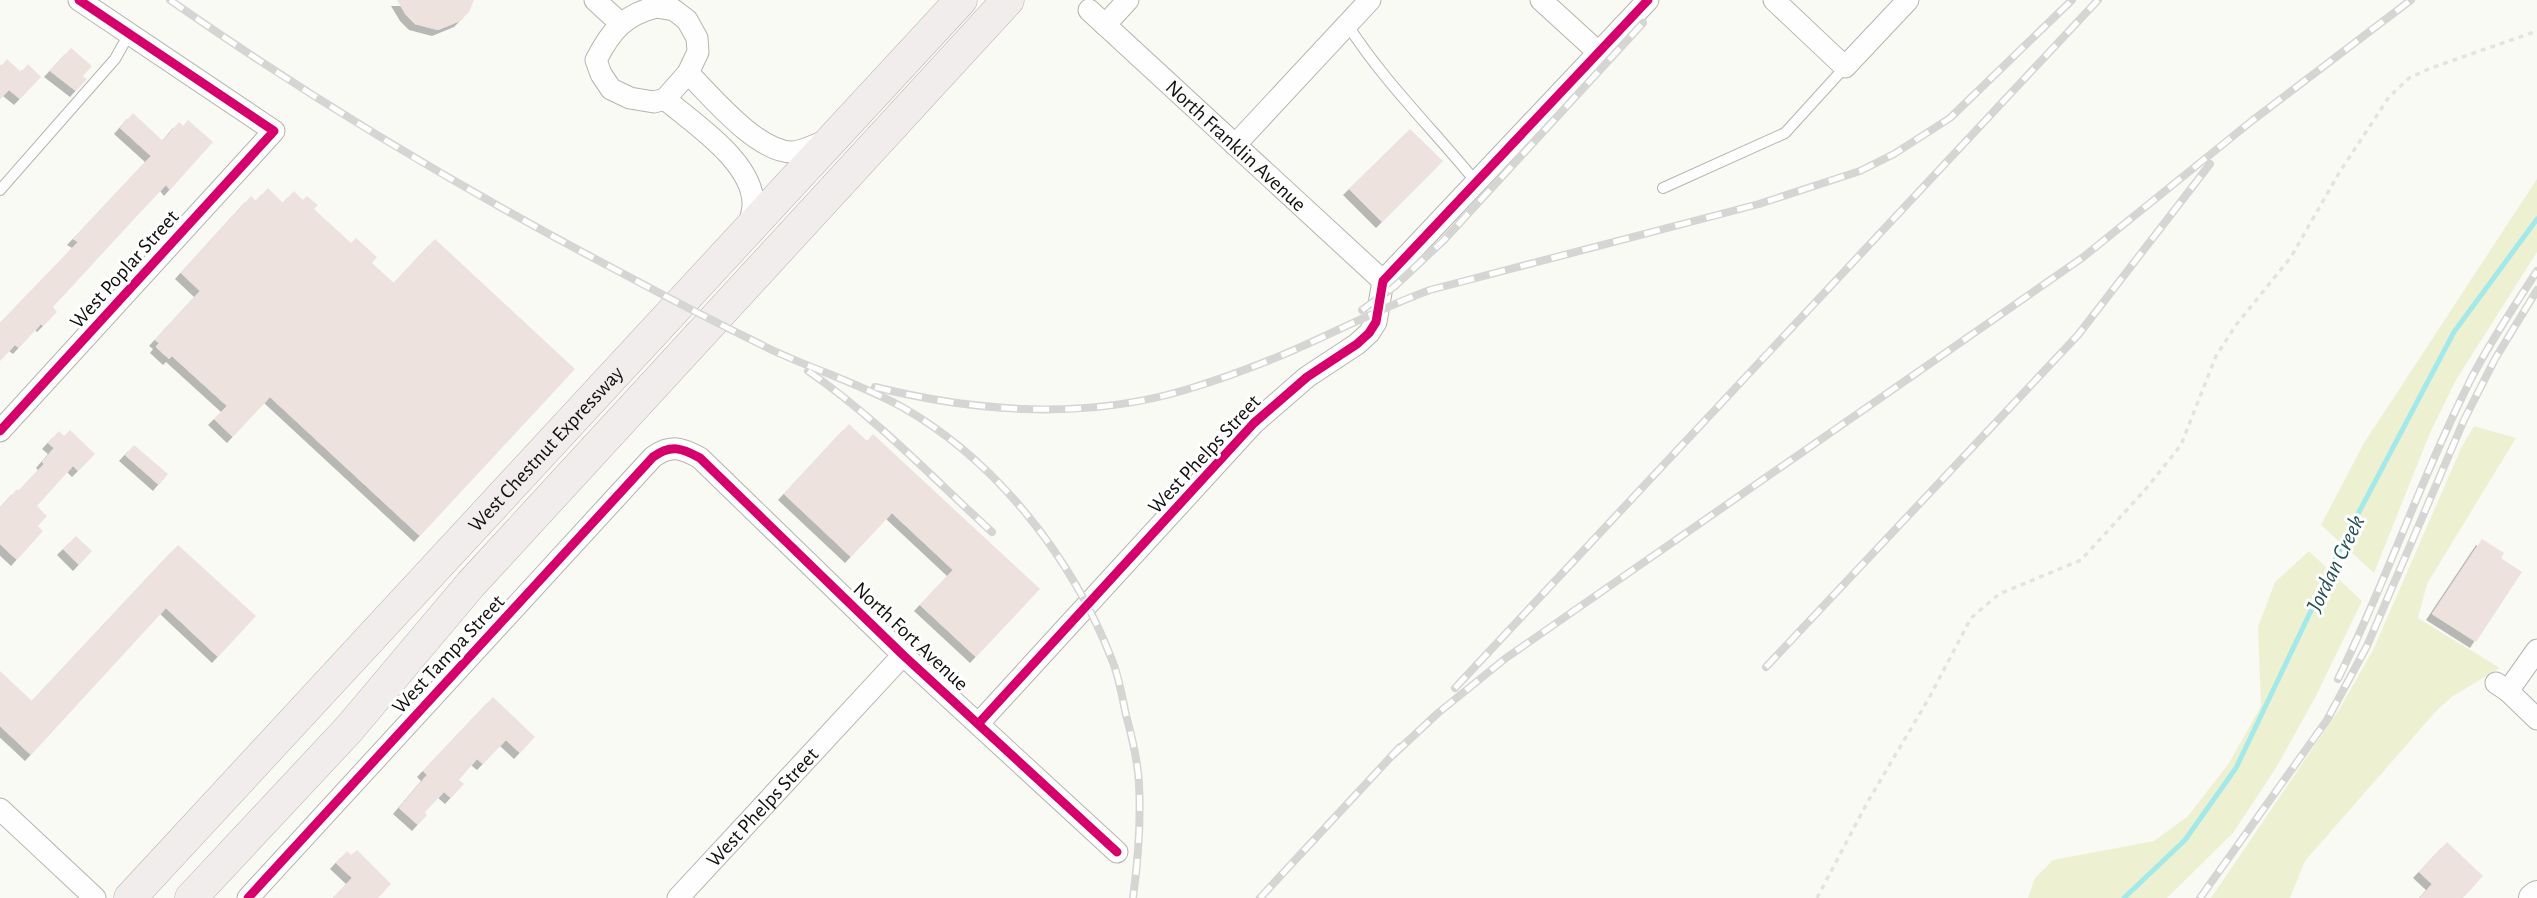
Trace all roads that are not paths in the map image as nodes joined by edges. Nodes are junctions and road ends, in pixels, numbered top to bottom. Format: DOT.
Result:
graph roads {
  1 [pos="79,0"];
  2 [pos="596,0"];
  3 [pos="961,0"];
  4 [pos="1008,0"];
  5 [pos="1128,0"];
  6 [pos="1370,0"];
  7 [pos="1541,0"];
  8 [pos="1648,0"];
  9 [pos="1774,0"];
  10 [pos="1908,0"];
  11 [pos="1088,10"];
  12 [pos="621,24"];
  13 [pos="1347,24"];
  14 [pos="1105,25"];
  15 [pos="129,34"];
  16 [pos="1598,52"];
  17 [pos="1845,67"];
  18 [pos="688,72"];
  19 [pos="664,99"];
  20 [pos="834,138"];
  21 [pos="1235,145"];
  22 [pos="1476,182"];
  23 [pos="1663,188"];
  24 [pos="0,190"];
  25 [pos="749,231"];
  26 [pos="1383,281"];
  27 [pos="0,431"];
  28 [pos="681,449"];
  29 [pos="2537,650"];
  30 [pos="904,655"];
  31 [pos="2537,719"];
  32 [pos="979,723"];
  33 [pos="0,809"];
  34 [pos="1117,852"];
  35 [pos="2537,895"];
  36 [pos="94,898"];
  37 [pos="130,898"];
  38 [pos="191,898"];
  39 [pos="248,898"];
  40 [pos="678,898"];
  41 [pos="2532,898"];
  1 -- 15 [label="street"];
  2 -- 12 [label="street"];
  3 -- 20 [label="main road, West Chestnut Expressway"];
  4 -- 38 [label="main road, West Chestnut Expressway"];
  5 -- 14 [label="street"];
  6 -- 13 [label="street"];
  7 -- 16 [label="street"];
  8 -- 16 [label="street"];
  9 -- 17 [label="street"];
  10 -- 17 [label="street"];
  11 -- 14 [label="street, North Franklin Avenue"];
  12 -- 18 [label="street"];
  12 -- 19 [label="street"];
  13 -- 21 [label="street"];
  13 -- 22 [label="lane"];
  14 -- 21 [label="street, North Franklin Avenue"];
  15 -- 24 [label="lane"];
  15 -- 27 [label="street, West Poplar Street"];
  16 -- 22 [label="street"];
  17 -- 23 [label="lane"];
  18 -- 19 [label="street"];
  18 -- 20 [label="street"];
  19 -- 25 [label="street"];
  20 -- 25 [label="main road, West Chestnut Expressway"];
  21 -- 26 [label="street, North Franklin Avenue"];
  22 -- 26 [label="street"];
  25 -- 37 [label="main road, West Chestnut Expressway"];
  26 -- 32 [label="street, West Phelps Street"];
  28 -- 30 [label="street, North Fort Avenue"];
  28 -- 39 [label="street, West Tampa Street"];
  29 -- 31 [label="street"];
  30 -- 32 [label="street, North Fort Avenue"];
  30 -- 40 [label="street, West Phelps Street"];
  32 -- 34 [label="street, North Fort Avenue"];
  33 -- 36 [label="street"];
  35 -- 41 [label="main road"];
}
